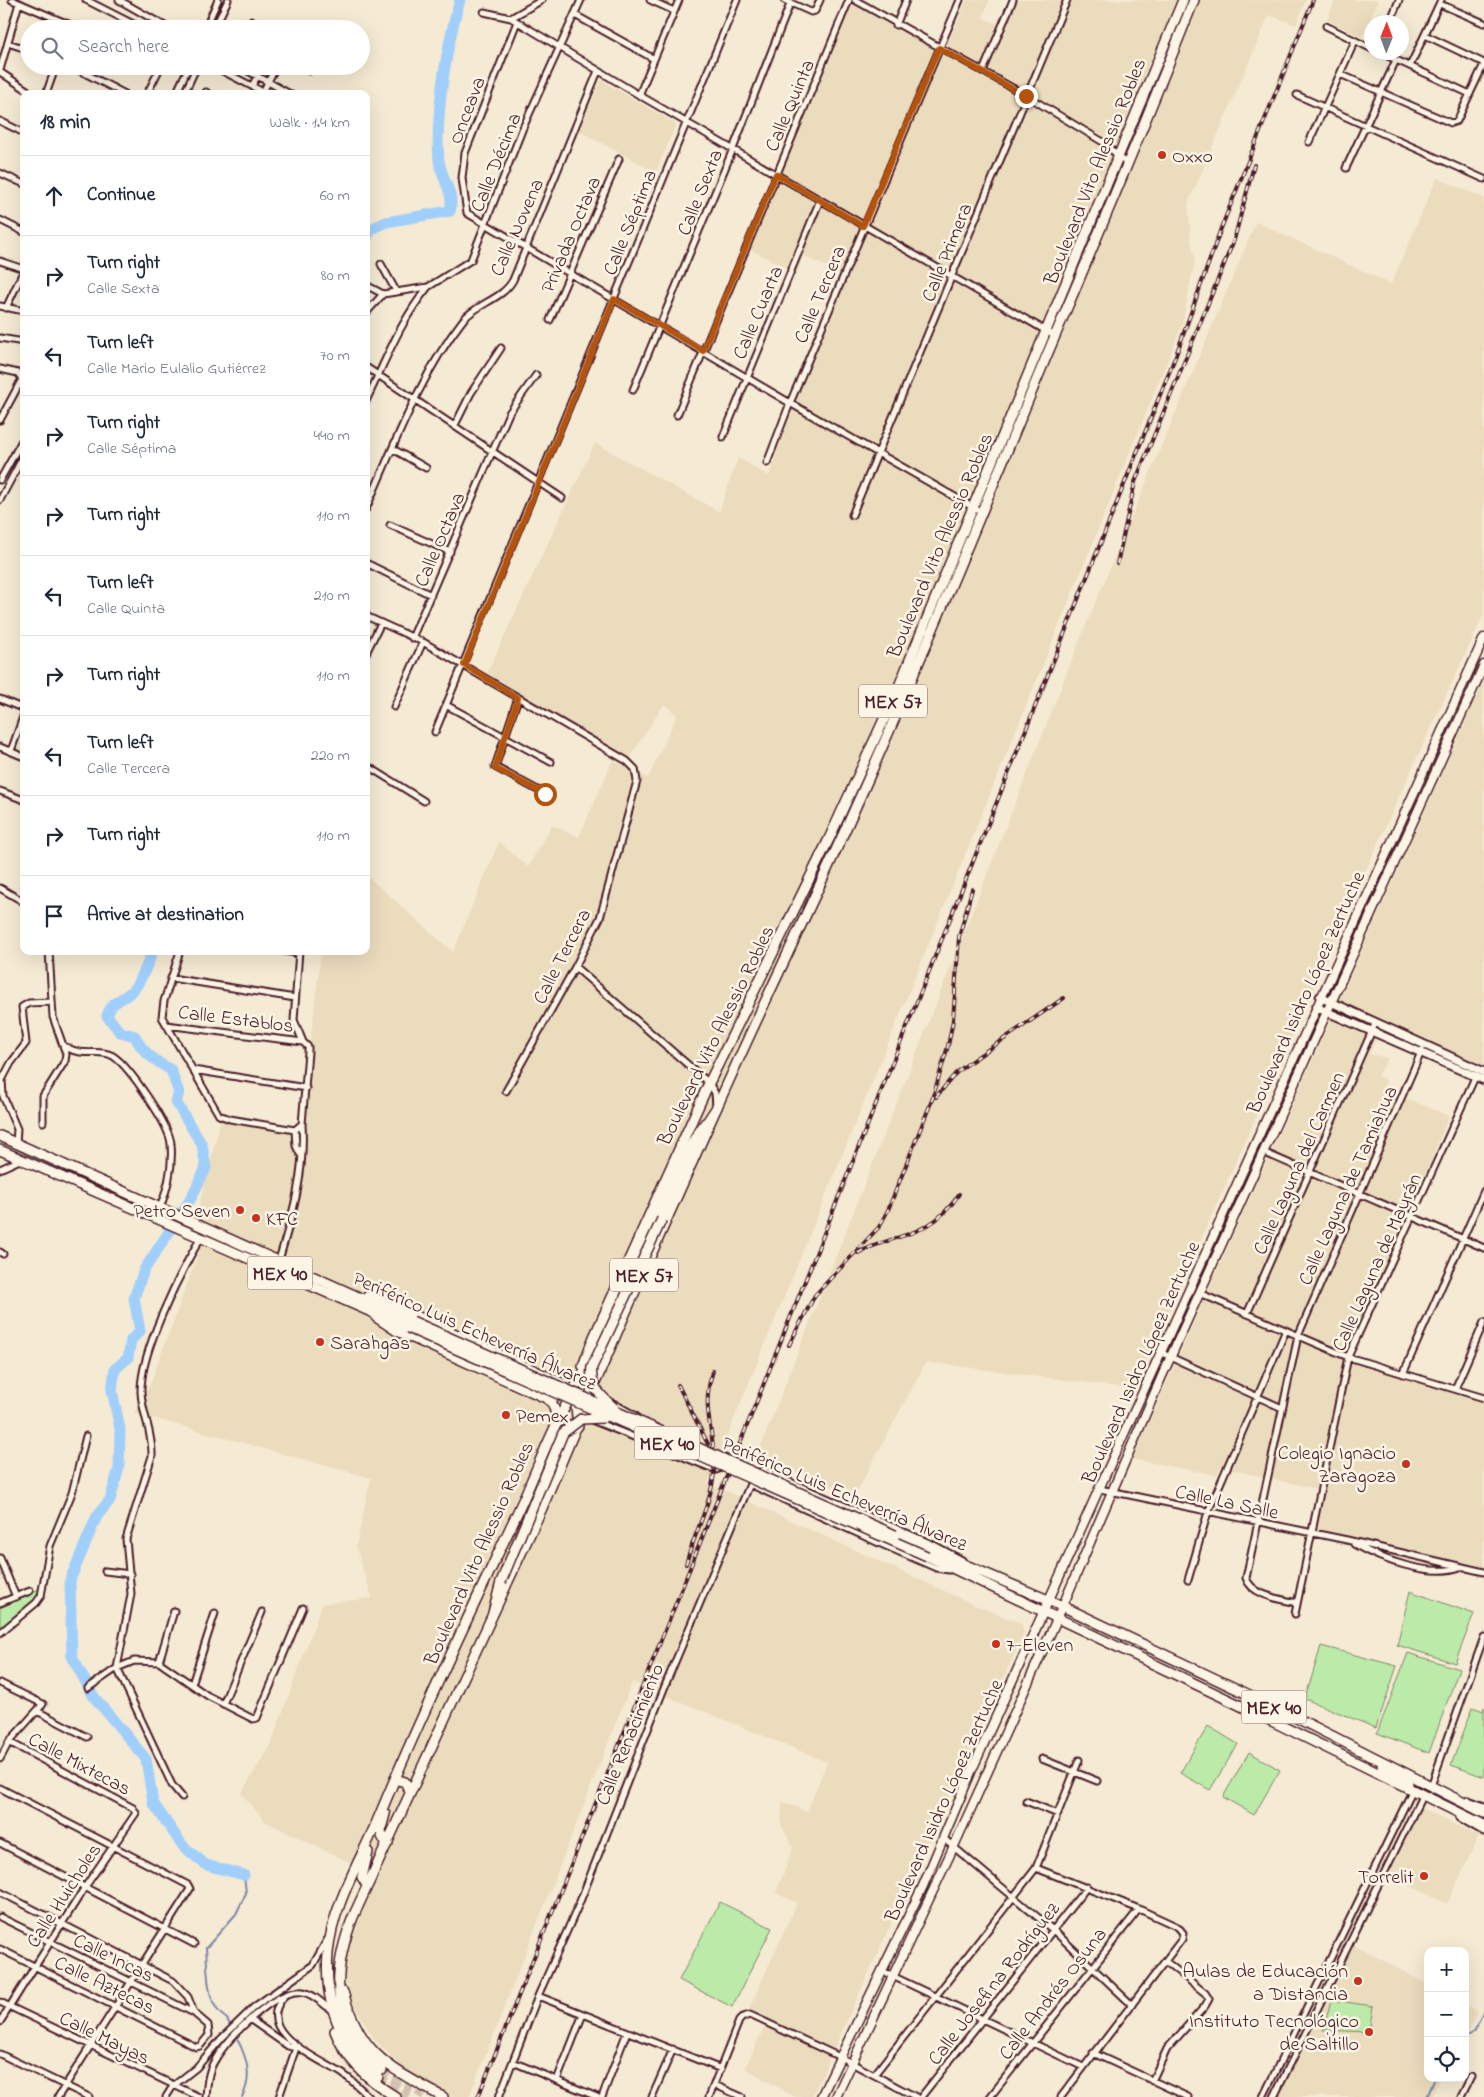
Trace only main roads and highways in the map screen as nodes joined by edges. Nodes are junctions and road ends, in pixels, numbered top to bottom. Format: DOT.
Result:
graph roads {
  1 [pos="1183,0"];
  2 [pos="1194,0"];
  3 [pos="1175,18"];
  4 [pos="1185,22"];
  5 [pos="1051,334"];
  6 [pos="1038,367"];
  7 [pos="1484,638"];
  8 [pos="1484,665"];
  9 [pos="1452,708"];
  10 [pos="1462,713"];
  11 [pos="829,839"];
  12 [pos="838,843"];
  13 [pos="716,1107"];
  14 [pos="705,1123"];
  15 [pos="0,1136"];
  16 [pos="0,1150"];
  17 [pos="1208,1249"];
  18 [pos="1217,1253"];
  19 [pos="355,1296"];
  20 [pos="370,1312"];
  21 [pos="410,1324"];
  22 [pos="551,1377"];
  23 [pos="574,1390"];
  24 [pos="546,1398"];
  25 [pos="583,1415"];
  26 [pos="620,1418"];
  27 [pos="558,1419"];
  28 [pos="597,1422"];
  29 [pos="576,1429"];
  30 [pos="551,1434"];
  31 [pos="569,1441"];
  32 [pos="930,1553"];
  33 [pos="1049,1600"];
  34 [pos="1062,1606"];
  35 [pos="493,1612"];
  36 [pos="1044,1613"];
  37 [pos="1057,1619"];
  38 [pos="1231,1701"];
  39 [pos="1280,1710"];
  40 [pos="1371,1755"];
  41 [pos="395,1779"];
  42 [pos="390,1790"];
  43 [pos="410,1792"];
  44 [pos="1422,1796"];
  45 [pos="1484,1813"];
  46 [pos="1484,1825"];
  47 [pos="370,1840"];
  48 [pos="388,1843"];
  49 [pos="367,1885"];
  50 [pos="338,1972"];
  51 [pos="332,2011"];
  52 [pos="396,2097"];
  53 [pos="443,2097"];
  54 [pos="821,2097"];
  55 [pos="836,2097"];
  1 -- 3 [label="main road, Boulevard Vito Alessio Robles / MEX 57"];
  2 -- 4 [label="main road, Boulevard Vito Alessio Robles / MEX 57"];
  3 -- 4 [label="main road"];
  3 -- 5 [label="main road, Boulevard Vito Alessio Robles / MEX 57"];
  4 -- 5 [label="main road, Boulevard Vito Alessio Robles / MEX 57"];
  5 -- 6 [label="main road, Boulevard Vito Alessio Robles / MEX 57"];
  6 -- 11 [label="main road, Boulevard Vito Alessio Robles / MEX 57"];
  6 -- 12 [label="main road, Boulevard Vito Alessio Robles / MEX 57"];
  7 -- 9 [label="main road, Boulevard Isidro López Zertuche"];
  8 -- 10 [label="main road, Boulevard Isidro López Zertuche"];
  9 -- 10 [label="main road"];
  9 -- 17 [label="main road, Boulevard Isidro López Zertuche"];
  10 -- 18 [label="main road, Boulevard Isidro López Zertuche"];
  11 -- 12 [label="main road"];
  11 -- 23 [label="main road, Boulevard Vito Alessio Robles / MEX 57"];
  12 -- 13 [label="main road, Boulevard Vito Alessio Robles / MEX 57"];
  13 -- 14 [label="main road"];
  13 -- 25 [label="main road, Boulevard Vito Alessio Robles / MEX 57"];
  14 -- 23 [label="main road"];
  14 -- 26 [label="main road, bridge"];
  15 -- 19 [label="main road, Periférico Luis Echeverría Álvarez / MEX 40"];
  16 -- 20 [label="main road, Periférico Luis Echeverría Álvarez / MEX 40"];
  17 -- 18 [label="main road"];
  17 -- 33 [label="main road, Boulevard Isidro López Zertuche"];
  18 -- 34 [label="main road, Boulevard Isidro López Zertuche"];
  19 -- 21 [label="main road, Periférico Luis Echeverría Álvarez / MEX 40"];
  19 -- 22 [label="main road"];
  20 -- 21 [label="main road, Periférico Luis Echeverría Álvarez / MEX 40"];
  20 -- 24 [label="main road"];
  21 -- 26 [label="main road, Periférico Luis Echeverría Álvarez / MEX 40, bridge"];
  22 -- 23 [label="main road"];
  22 -- 24 [label="main road"];
  23 -- 24 [label="main road"];
  23 -- 25 [label="main road"];
  23 -- 27 [label="main road, Boulevard Vito Alessio Robles / MEX 57"];
  23 -- 29 [label="main road"];
  24 -- 27 [label="main road"];
  25 -- 29 [label="main road, Boulevard Vito Alessio Robles / MEX 57"];
  26 -- 32 [label="main road, Periférico Luis Echeverría Álvarez / MEX 40, bridge"];
  26 -- 35 [label="main road, bridge"];
  27 -- 30 [label="main road, Boulevard Vito Alessio Robles / MEX 57"];
  28 -- 29 [label="main road"];
  29 -- 31 [label="main road, Boulevard Vito Alessio Robles / MEX 57"];
  30 -- 31 [label="main road"];
  30 -- 41 [label="main road, Boulevard Vito Alessio Robles"];
  31 -- 35 [label="main road, Boulevard Vito Alessio Robles"];
  32 -- 33 [label="main road, Periférico Luis Echeverría Álvarez / MEX 40"];
  32 -- 36 [label="main road, Periférico Luis Echeverría Álvarez / MEX 40"];
  33 -- 34 [label="main road, Periférico Luis Echeverría Álvarez / MEX 40"];
  33 -- 36 [label="main road, Boulevard Isidro López Zertuche"];
  34 -- 37 [label="main road, Boulevard Isidro López Zertuche"];
  34 -- 39 [label="main road, Periférico Luis Echeverría Álvarez / MEX 40"];
  35 -- 43 [label="main road, Boulevard Vito Alessio Robles"];
  36 -- 37 [label="main road, Periférico Luis Echeverría Álvarez / MEX 40"];
  36 -- 54 [label="main road, Boulevard Isidro López Zertuche"];
  37 -- 38 [label="main road, Periférico Luis Echeverría Álvarez / MEX 40"];
  37 -- 55 [label="main road, Boulevard Isidro López Zertuche"];
  38 -- 39 [label="main road"];
  38 -- 44 [label="main road, Periférico Luis Echeverría Álvarez / MEX 40"];
  39 -- 40 [label="main road, Periférico Luis Echeverría Álvarez / MEX 40"];
  40 -- 44 [label="main road"];
  40 -- 45 [label="main road, Periférico Luis Echeverría Álvarez / MEX 40"];
  41 -- 42 [label="main road, Boulevard Vito Alessio Robles"];
  41 -- 43 [label="main road"];
  42 -- 47 [label="main road, Boulevard Vito Alessio Robles"];
  42 -- 48 [label="main road"];
  43 -- 48 [label="main road, Boulevard Vito Alessio Robles"];
  44 -- 46 [label="main road, Periférico Luis Echeverría Álvarez / MEX 40"];
  47 -- 49 [label="main road"];
  47 -- 51 [label="main road, Boulevard Vito Alessio Robles"];
  48 -- 49 [label="main road, Boulevard Vito Alessio Robles"];
  49 -- 50 [label="main road, Boulevard Vito Alessio Robles"];
  50 -- 51 [label="main road, Boulevard Vito Alessio Robles"];
  50 -- 53 [label="main road"];
  51 -- 52 [label="main road"];
}
